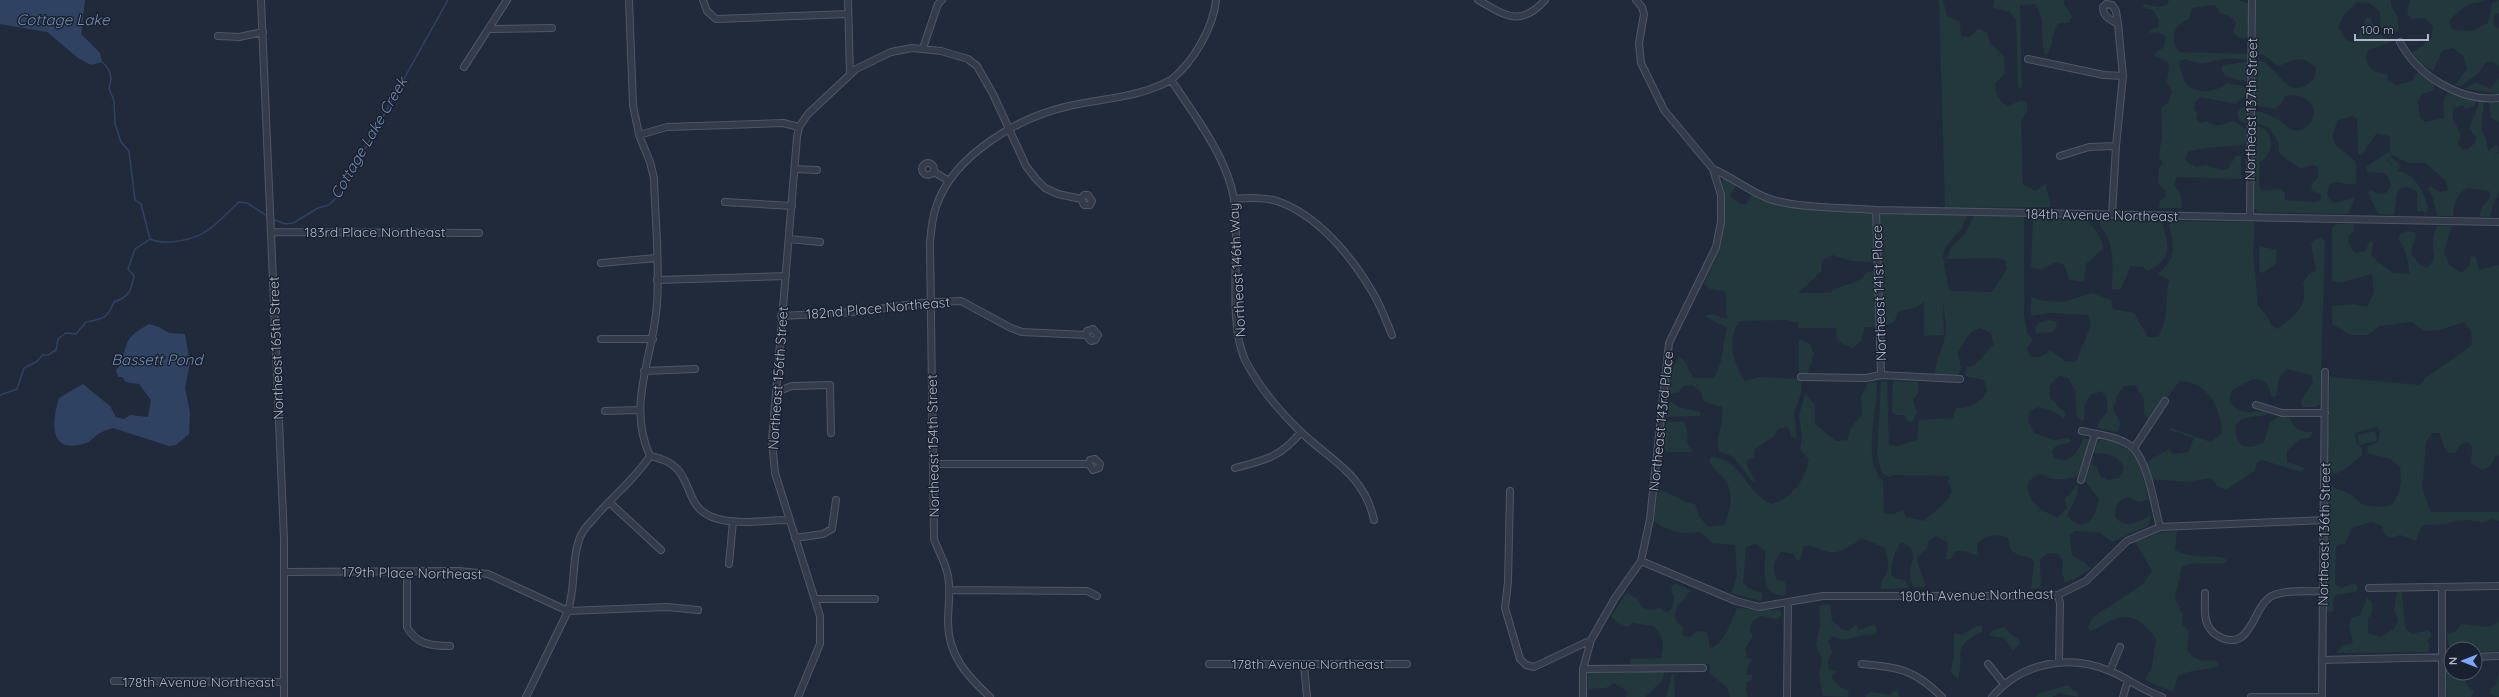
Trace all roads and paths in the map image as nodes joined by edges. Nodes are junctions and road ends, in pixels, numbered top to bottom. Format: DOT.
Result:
graph roads {
  1 [pos="261,0"];
  2 [pos="507,0"];
  3 [pos="630,0"];
  4 [pos="703,0"];
  5 [pos="848,0"];
  6 [pos="1216,0"];
  7 [pos="1478,0"];
  8 [pos="1545,0"];
  9 [pos="1636,0"];
  10 [pos="2252,0"];
  11 [pos="938,1"];
  12 [pos="848,14"];
  13 [pos="2118,24"];
  14 [pos="552,28"];
  15 [pos="490,29"];
  16 [pos="263,32"];
  17 [pos="218,36"];
  18 [pos="2400,42"];
  19 [pos="923,48"];
  20 [pos="2028,59"];
  21 [pos="464,67"];
  22 [pos="850,75"];
  23 [pos="2123,76"];
  24 [pos="1171,80"];
  25 [pos="2499,98"];
  26 [pos="801,124"];
  27 [pos="1008,129"];
  28 [pos="639,136"];
  29 [pos="2116,146"];
  30 [pos="2060,156"];
  31 [pos="795,169"];
  32 [pos="1713,169"];
  33 [pos="817,170"];
  34 [pos="934,172"];
  35 [pos="949,181"];
  36 [pos="1081,199"];
  37 [pos="1234,199"];
  38 [pos="725,202"];
  39 [pos="792,206"];
  40 [pos="1876,210"];
  41 [pos="2112,215"];
  42 [pos="2250,217"];
  43 [pos="2499,222"];
  44 [pos="271,228"];
  45 [pos="479,233"];
  46 [pos="789,239"];
  47 [pos="820,242"];
  48 [pos="656,258"];
  49 [pos="601,263"];
  50 [pos="786,276"];
  51 [pos="657,280"];
  52 [pos="931,302"];
  53 [pos="782,316"];
  54 [pos="1086,335"];
  55 [pos="1392,335"];
  56 [pos="601,339"];
  57 [pos="653,339"];
  58 [pos="695,369"];
  59 [pos="644,371"];
  60 [pos="2325,372"];
  61 [pos="1882,375"];
  62 [pos="1801,377"];
  63 [pos="1960,379"];
  64 [pos="776,392"];
  65 [pos="2165,401"];
  66 [pos="2256,405"];
  67 [pos="639,410"];
  68 [pos="605,411"];
  69 [pos="2325,413"];
  70 [pos="2082,431"];
  71 [pos="1301,432"];
  72 [pos="831,433"];
  73 [pos="2095,434"];
  74 [pos="2134,448"];
  75 [pos="650,456"];
  76 [pos="933,464"];
  77 [pos="1089,464"];
  78 [pos="1235,468"];
  79 [pos="2081,480"];
  80 [pos="1510,491"];
  81 [pos="836,500"];
  82 [pos="609,502"];
  83 [pos="789,520"];
  84 [pos="1374,520"];
  85 [pos="2325,520"];
  86 [pos="733,521"];
  87 [pos="2160,527"];
  88 [pos="795,538"];
  89 [pos="661,550"];
  90 [pos="1640,561"];
  91 [pos="729,564"];
  92 [pos="285,572"];
  93 [pos="407,572"];
  94 [pos="2499,586"];
  95 [pos="2442,587"];
  96 [pos="2369,588"];
  97 [pos="950,590"];
  98 [pos="2323,591"];
  99 [pos="2205,593"];
  100 [pos="2058,595"];
  101 [pos="1097,596"];
  102 [pos="816,599"];
  103 [pos="875,599"];
  104 [pos="1788,603"];
  105 [pos="698,610"];
  106 [pos="568,611"];
  107 [pos="1591,640"];
  108 [pos="450,646"];
  109 [pos="2120,647"];
  110 [pos="2499,656"];
  111 [pos="2483,657"];
  112 [pos="2442,658"];
  113 [pos="2322,660"];
  114 [pos="2060,662"];
  115 [pos="1208,664"];
  116 [pos="1408,664"];
  117 [pos="1862,664"];
  118 [pos="1988,664"];
  119 [pos="1304,665"];
  120 [pos="1703,668"];
  121 [pos="1583,669"];
  122 [pos="2110,671"];
  123 [pos="2128,680"];
  124 [pos="114,682"];
  125 [pos="284,682"];
  126 [pos="2004,684"];
  127 [pos="284,697"];
  128 [pos="526,697"];
  129 [pos="798,697"];
  130 [pos="990,697"];
  131 [pos="1307,697"];
  132 [pos="1583,697"];
  133 [pos="1787,697"];
  134 [pos="1942,697"];
  135 [pos="1992,697"];
  136 [pos="2123,697"];
  137 [pos="2162,697"];
  138 [pos="2251,697"];
  139 [pos="2322,697"];
  140 [pos="2442,697"];
  1 -- 16 [label="street, Northeast 165th Street"];
  2 -- 15 [label="street"];
  3 -- 28 [label="street"];
  4 -- 12 [label="street"];
  5 -- 12 [label="street"];
  6 -- 24 [label="street"];
  7 -- 8 [label="street"];
  9 -- 32 [label="street, Northeast 143rd Place"];
  10 -- 42 [label="street, Northeast 137th Street"];
  11 -- 19 [label="street"];
  12 -- 22 [label="street"];
  13 -- 23 [label="street"];
  14 -- 15 [label="street"];
  15 -- 21 [label="street"];
  16 -- 17 [label="street"];
  16 -- 44 [label="street, Northeast 165th Street"];
  18 -- 25 [label="street"];
  19 -- 22 [label="street"];
  19 -- 27 [label="street"];
  20 -- 23 [label="street"];
  22 -- 26 [label="street"];
  23 -- 29 [label="street"];
  24 -- 27 [label="street, Northeast 154th Street"];
  24 -- 37 [label="street, Northeast 146th Way"];
  26 -- 28 [label="street"];
  26 -- 31 [label="street, Northeast 156th Street"];
  27 -- 35 [label="street, Northeast 154th Street"];
  27 -- 36 [label="street"];
  28 -- 48 [label="street"];
  29 -- 30 [label="street"];
  29 -- 41 [label="street"];
  31 -- 33 [label="street"];
  31 -- 39 [label="street, Northeast 156th Street"];
  32 -- 40 [label="street, 184th Avenue Northeast"];
  32 -- 90 [label="street, Northeast 143rd Place"];
  34 -- 35 [label="street"];
  35 -- 52 [label="street, Northeast 154th Street"];
  37 -- 55 [label="street"];
  37 -- 71 [label="street, Northeast 146th Way"];
  38 -- 39 [label="street"];
  39 -- 46 [label="street, Northeast 156th Street"];
  40 -- 41 [label="street, 184th Avenue Northeast"];
  40 -- 61 [label="street, Northeast 141st Place"];
  41 -- 42 [label="street, 184th Avenue Northeast"];
  42 -- 43 [label="street, 184th Avenue Northeast"];
  44 -- 45 [label="street, 183rd Place Northeast"];
  44 -- 92 [label="street, Northeast 165th Street"];
  46 -- 47 [label="street"];
  46 -- 50 [label="street, Northeast 156th Street"];
  48 -- 49 [label="street"];
  48 -- 51 [label="street"];
  50 -- 51 [label="street"];
  50 -- 53 [label="street, Northeast 156th Street"];
  51 -- 57 [label="street"];
  52 -- 53 [label="street, 182nd Place Northeast"];
  52 -- 54 [label="street, 182nd Place Northeast"];
  52 -- 76 [label="street, Northeast 154th Street"];
  53 -- 64 [label="street, Northeast 156th Street"];
  56 -- 57 [label="street"];
  57 -- 59 [label="street"];
  58 -- 59 [label="street"];
  59 -- 67 [label="street"];
  60 -- 69 [label="street, Northeast 136th Street"];
  61 -- 62 [label="street"];
  61 -- 63 [label="street"];
  64 -- 72 [label="street"];
  64 -- 83 [label="street, Northeast 156th Street"];
  65 -- 74 [label="street"];
  66 -- 69 [label="street"];
  67 -- 68 [label="street"];
  67 -- 75 [label="street"];
  69 -- 85 [label="street, Northeast 136th Street"];
  70 -- 73 [label="street"];
  71 -- 78 [label="street"];
  71 -- 84 [label="street, Northeast 146th Way"];
  73 -- 74 [label="street"];
  73 -- 79 [label="street"];
  74 -- 87 [label="street"];
  75 -- 82 [label="street"];
  75 -- 86 [label="street"];
  76 -- 77 [label="street"];
  76 -- 97 [label="street, Northeast 154th Street"];
  80 -- 107 [label="street"];
  81 -- 88 [label="street"];
  82 -- 89 [label="street"];
  82 -- 106 [label="street"];
  83 -- 86 [label="street"];
  83 -- 88 [label="street, Northeast 156th Street"];
  85 -- 87 [label="street, 180th Avenue Northeast"];
  85 -- 98 [label="street, Northeast 136th Street"];
  86 -- 91 [label="street"];
  87 -- 100 [label="street, 180th Avenue Northeast"];
  88 -- 102 [label="street, Northeast 156th Street"];
  90 -- 104 [label="street, 180th Avenue Northeast"];
  90 -- 107 [label="street, Northeast 143rd Place"];
  92 -- 93 [label="street, 179th Place Northeast"];
  92 -- 125 [label="street, Northeast 165th Street"];
  93 -- 106 [label="street, 179th Place Northeast"];
  93 -- 108 [label="street"];
  94 -- 95 [label="street"];
  95 -- 96 [label="street"];
  95 -- 112 [label="street"];
  97 -- 101 [label="street"];
  97 -- 130 [label="street, Northeast 154th Street"];
  98 -- 99 [label="street"];
  98 -- 113 [label="street, Northeast 136th Street"];
  100 -- 104 [label="street, 180th Avenue Northeast"];
  100 -- 114 [label="street"];
  102 -- 103 [label="street"];
  102 -- 129 [label="street, Northeast 156th Street"];
  104 -- 133 [label="street"];
  105 -- 106 [label="street, 179th Place Northeast"];
  106 -- 128 [label="street"];
  107 -- 121 [label="street, Northeast 143rd Place"];
  109 -- 122 [label="street"];
  110 -- 111 [label="street"];
  112 -- 113 [label="street"];
  112 -- 140 [label="street"];
  113 -- 139 [label="street, Northeast 136th Street"];
  114 -- 122 [label="street"];
  114 -- 126 [label="street"];
  115 -- 119 [label="street, 178th Avenue Northeast"];
  116 -- 119 [label="street, 178th Avenue Northeast"];
  117 -- 134 [label="street"];
  118 -- 126 [label="street"];
  119 -- 131 [label="street"];
  120 -- 121 [label="street"];
  121 -- 132 [label="street, Northeast 143rd Place"];
  122 -- 123 [label="street"];
  123 -- 136 [label="street"];
  123 -- 137 [label="street"];
  124 -- 125 [label="street, 178th Avenue Northeast"];
  125 -- 127 [label="street, Northeast 165th Street"];
  126 -- 135 [label="street"];
  138 -- 139 [label="street"];
}
